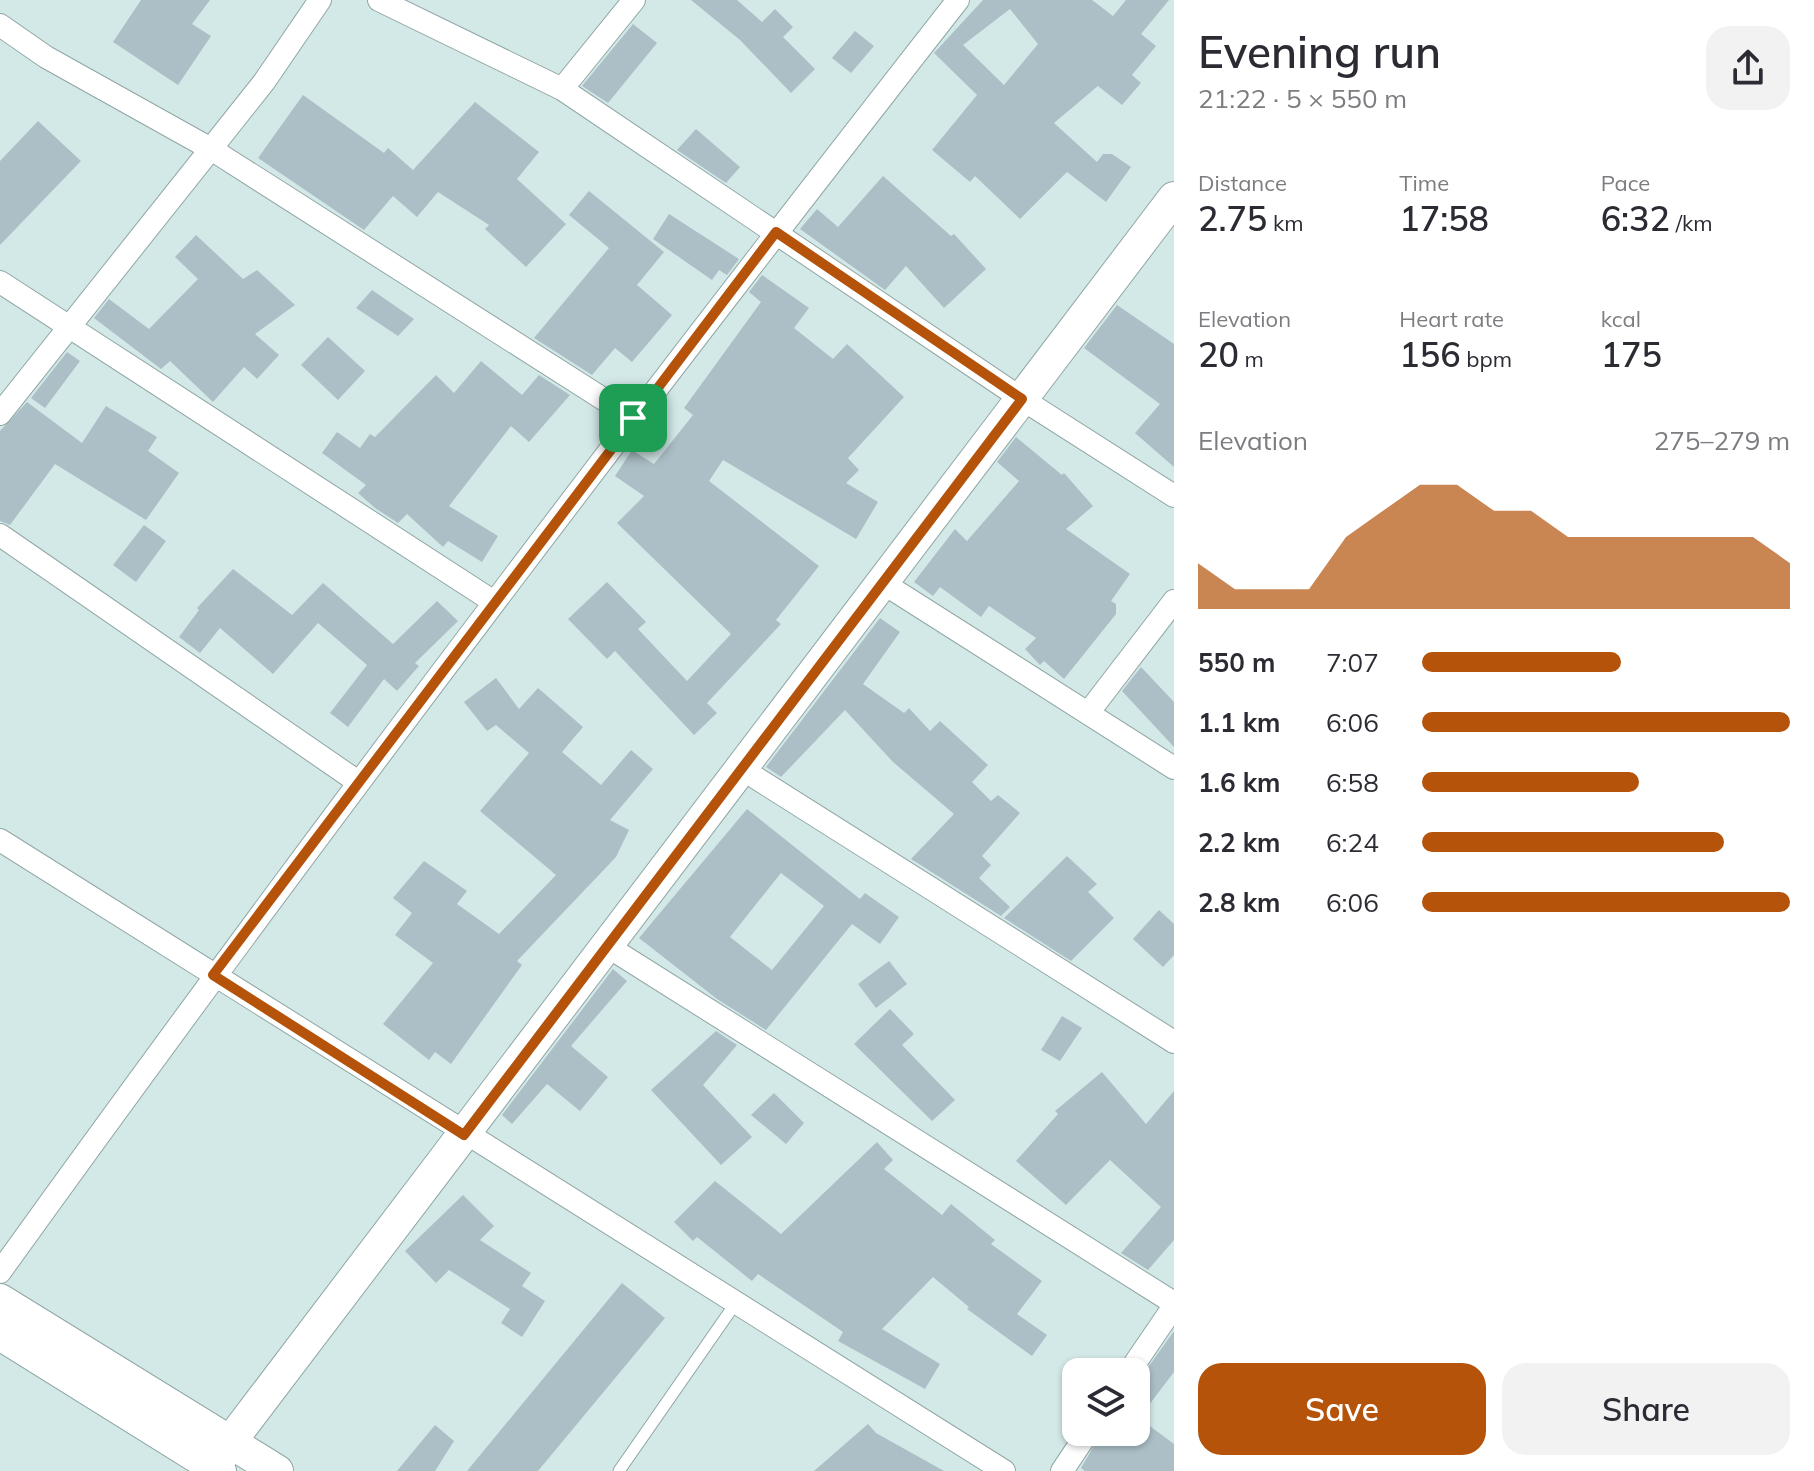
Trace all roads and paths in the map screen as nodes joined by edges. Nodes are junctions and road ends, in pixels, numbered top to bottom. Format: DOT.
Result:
graph roads {
  1 [pos="320,0"];
  2 [pos="379,0"];
  3 [pos="634,0"];
  4 [pos="958,0"];
  5 [pos="0,25"];
  6 [pos="562,89"];
  7 [pos="211,149"];
  8 [pos="1174,198"];
  9 [pos="776,232"];
  10 [pos="0,282"];
  11 [pos="68,328"];
  12 [pos="1022,399"];
  13 [pos="0,414"];
  14 [pos="633,418"];
  15 [pos="1174,496"];
  16 [pos="0,535"];
  17 [pos="883,583"];
  18 [pos="1174,601"];
  19 [pos="494,602"];
  20 [pos="1088,713"];
  21 [pos="1174,768"];
  22 [pos="742,769"];
  23 [pos="358,782"];
  24 [pos="0,840"];
  25 [pos="607,946"];
  26 [pos="213,975"];
  27 [pos="1174,1042"];
  28 [pos="464,1135"];
  29 [pos="0,1272"];
  30 [pos="0,1300"];
  31 [pos="735,1304"];
  32 [pos="1174,1304"];
  33 [pos="0,1334"];
  34 [pos="1138,1358"];
  35 [pos="1079,1446"];
  36 [pos="219,1463"];
  37 [pos="277,1471"];
  38 [pos="619,1471"];
  39 [pos="1004,1471"];
  40 [pos="1062,1471"];
  1 -- 7 [label="street"];
  2 -- 6 [label="street"];
  3 -- 6 [label="street"];
  4 -- 9 [label="street"];
  5 -- 7 [label="street"];
  6 -- 9 [label="street"];
  7 -- 11 [label="street"];
  7 -- 14 [label="street"];
  8 -- 12 [label="street"];
  9 -- 12 [label="street"];
  9 -- 14 [label="street"];
  10 -- 11 [label="street"];
  11 -- 13 [label="street"];
  11 -- 19 [label="street"];
  12 -- 15 [label="street"];
  12 -- 17 [label="street"];
  14 -- 19 [label="street"];
  16 -- 23 [label="street"];
  17 -- 20 [label="street"];
  17 -- 22 [label="street"];
  18 -- 20 [label="street"];
  19 -- 23 [label="street"];
  20 -- 21 [label="street"];
  22 -- 25 [label="street"];
  22 -- 27 [label="street"];
  23 -- 26 [label="street"];
  24 -- 26 [label="street"];
  25 -- 28 [label="street"];
  25 -- 32 [label="street"];
  26 -- 28 [label="street"];
  26 -- 29 [label="street"];
  28 -- 31 [label="street"];
  28 -- 36 [label="street"];
  30 -- 36 [label="street"];
  31 -- 38 [label="lane"];
  31 -- 39 [label="street"];
  32 -- 34 [label="street"];
  33 -- 36 [label="street"];
  35 -- 40 [label="street"];
  36 -- 37 [label="street"];
}
